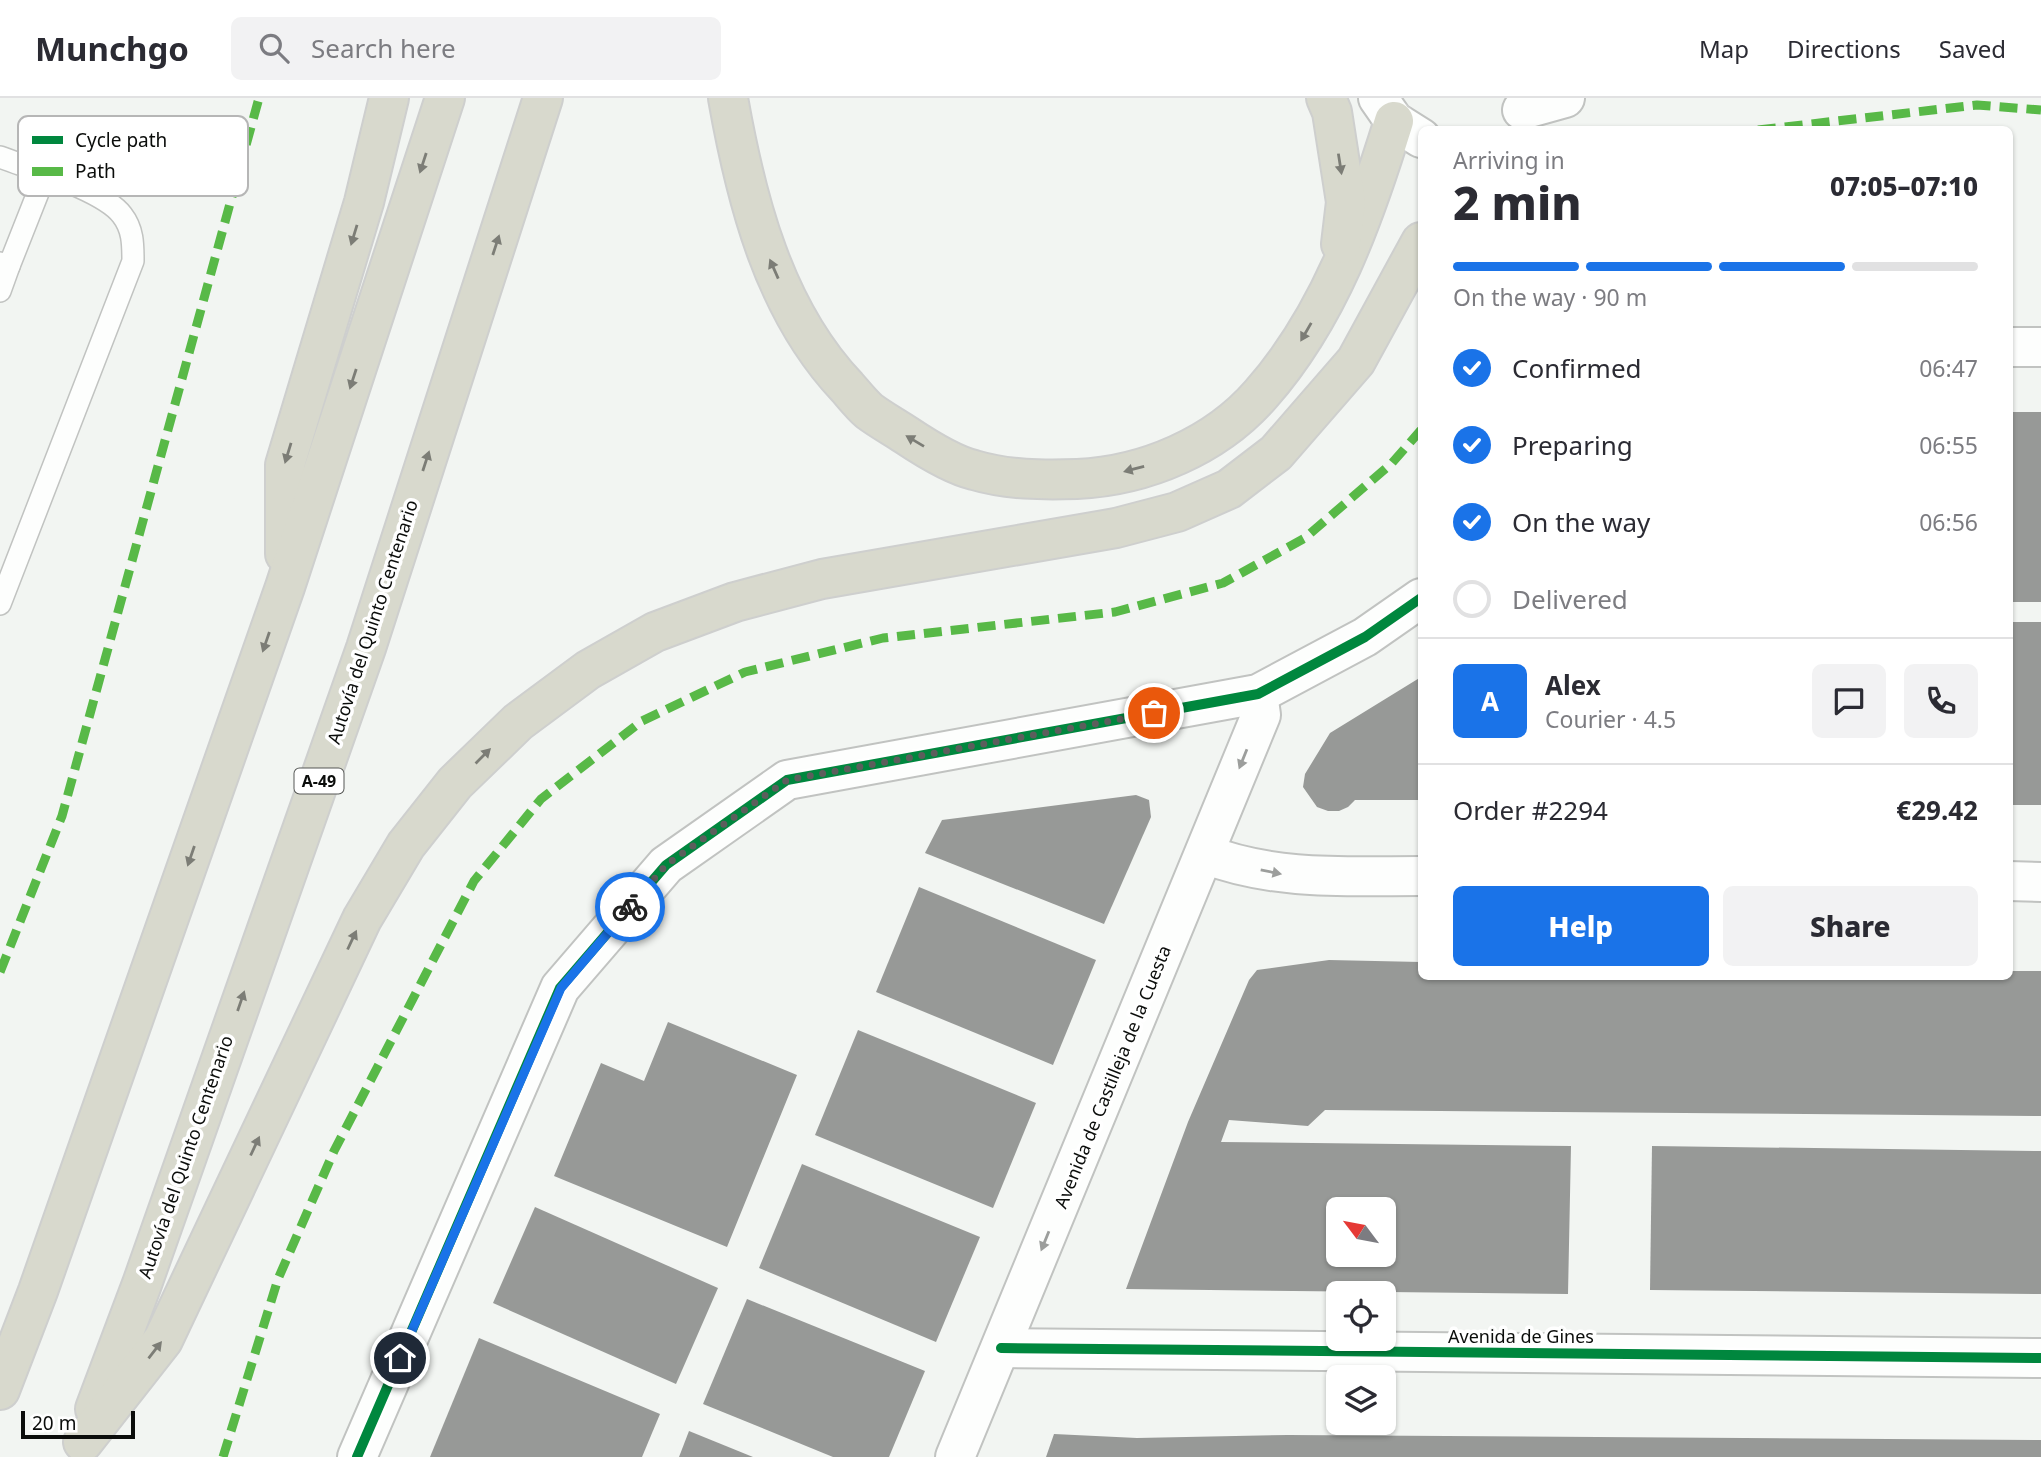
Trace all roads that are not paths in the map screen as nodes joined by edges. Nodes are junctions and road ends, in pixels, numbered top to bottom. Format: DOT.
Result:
graph roads {
  1 [pos="390,98"];
  2 [pos="444,98"];
  3 [pos="543,98"];
  4 [pos="728,98"];
  5 [pos="1326,98"];
  6 [pos="1565,98"];
  7 [pos="1517,113"];
  8 [pos="1398,119"];
  9 [pos="0,158"];
  10 [pos="18,165"];
  11 [pos="36,196"];
  12 [pos="99,196"];
  13 [pos="1418,247"];
  14 [pos="5,265"];
  15 [pos="1338,272"];
  16 [pos="0,290"];
  17 [pos="2013,347"];
  18 [pos="2041,347"];
  19 [pos="285,587"];
  20 [pos="1418,600"];
  21 [pos="0,604"];
  22 [pos="1258,694"];
  23 [pos="1205,854"];
  24 [pos="1418,876"];
  25 [pos="2013,881"];
  26 [pos="2041,882"];
  27 [pos="1000,1348"];
  28 [pos="2041,1358"];
  29 [pos="0,1390"];
  30 [pos="80,1450"];
  31 [pos="357,1457"];
  32 [pos="956,1457"];
  1 -- 19 [label="highway, one-way"];
  2 -- 19 [label="highway, one-way"];
  30 -- 3 [label="highway, Autovía del Quinto Centenario / A-49, one-way"];
  15 -- 4 [label="highway, one-way"];
  5 -- 15 [label="highway, one-way"];
  6 -- 7 [label="street"];
  8 -- 15 [label="highway"];
  9 -- 10 [label="lane"];
  11 -- 14 [label="lane"];
  12 -- 21 [label="lane"];
  30 -- 13 [label="highway, one-way"];
  14 -- 16 [label="lane"];
  17 -- 18 [label="street"];
  19 -- 29 [label="highway, one-way"];
  20 -- 22 [label="street"];
  22 -- 23 [label="street, Avenida de Castilleja de la Cuesta, one-way"];
  22 -- 31 [label="street"];
  23 -- 24 [label="street, one-way"];
  23 -- 27 [label="street, Avenida de Castilleja de la Cuesta, one-way"];
  25 -- 26 [label="street"];
  27 -- 28 [label="street, Avenida de Gines"];
  27 -- 32 [label="street, Avenida de Castilleja de la Cuesta"];
}
